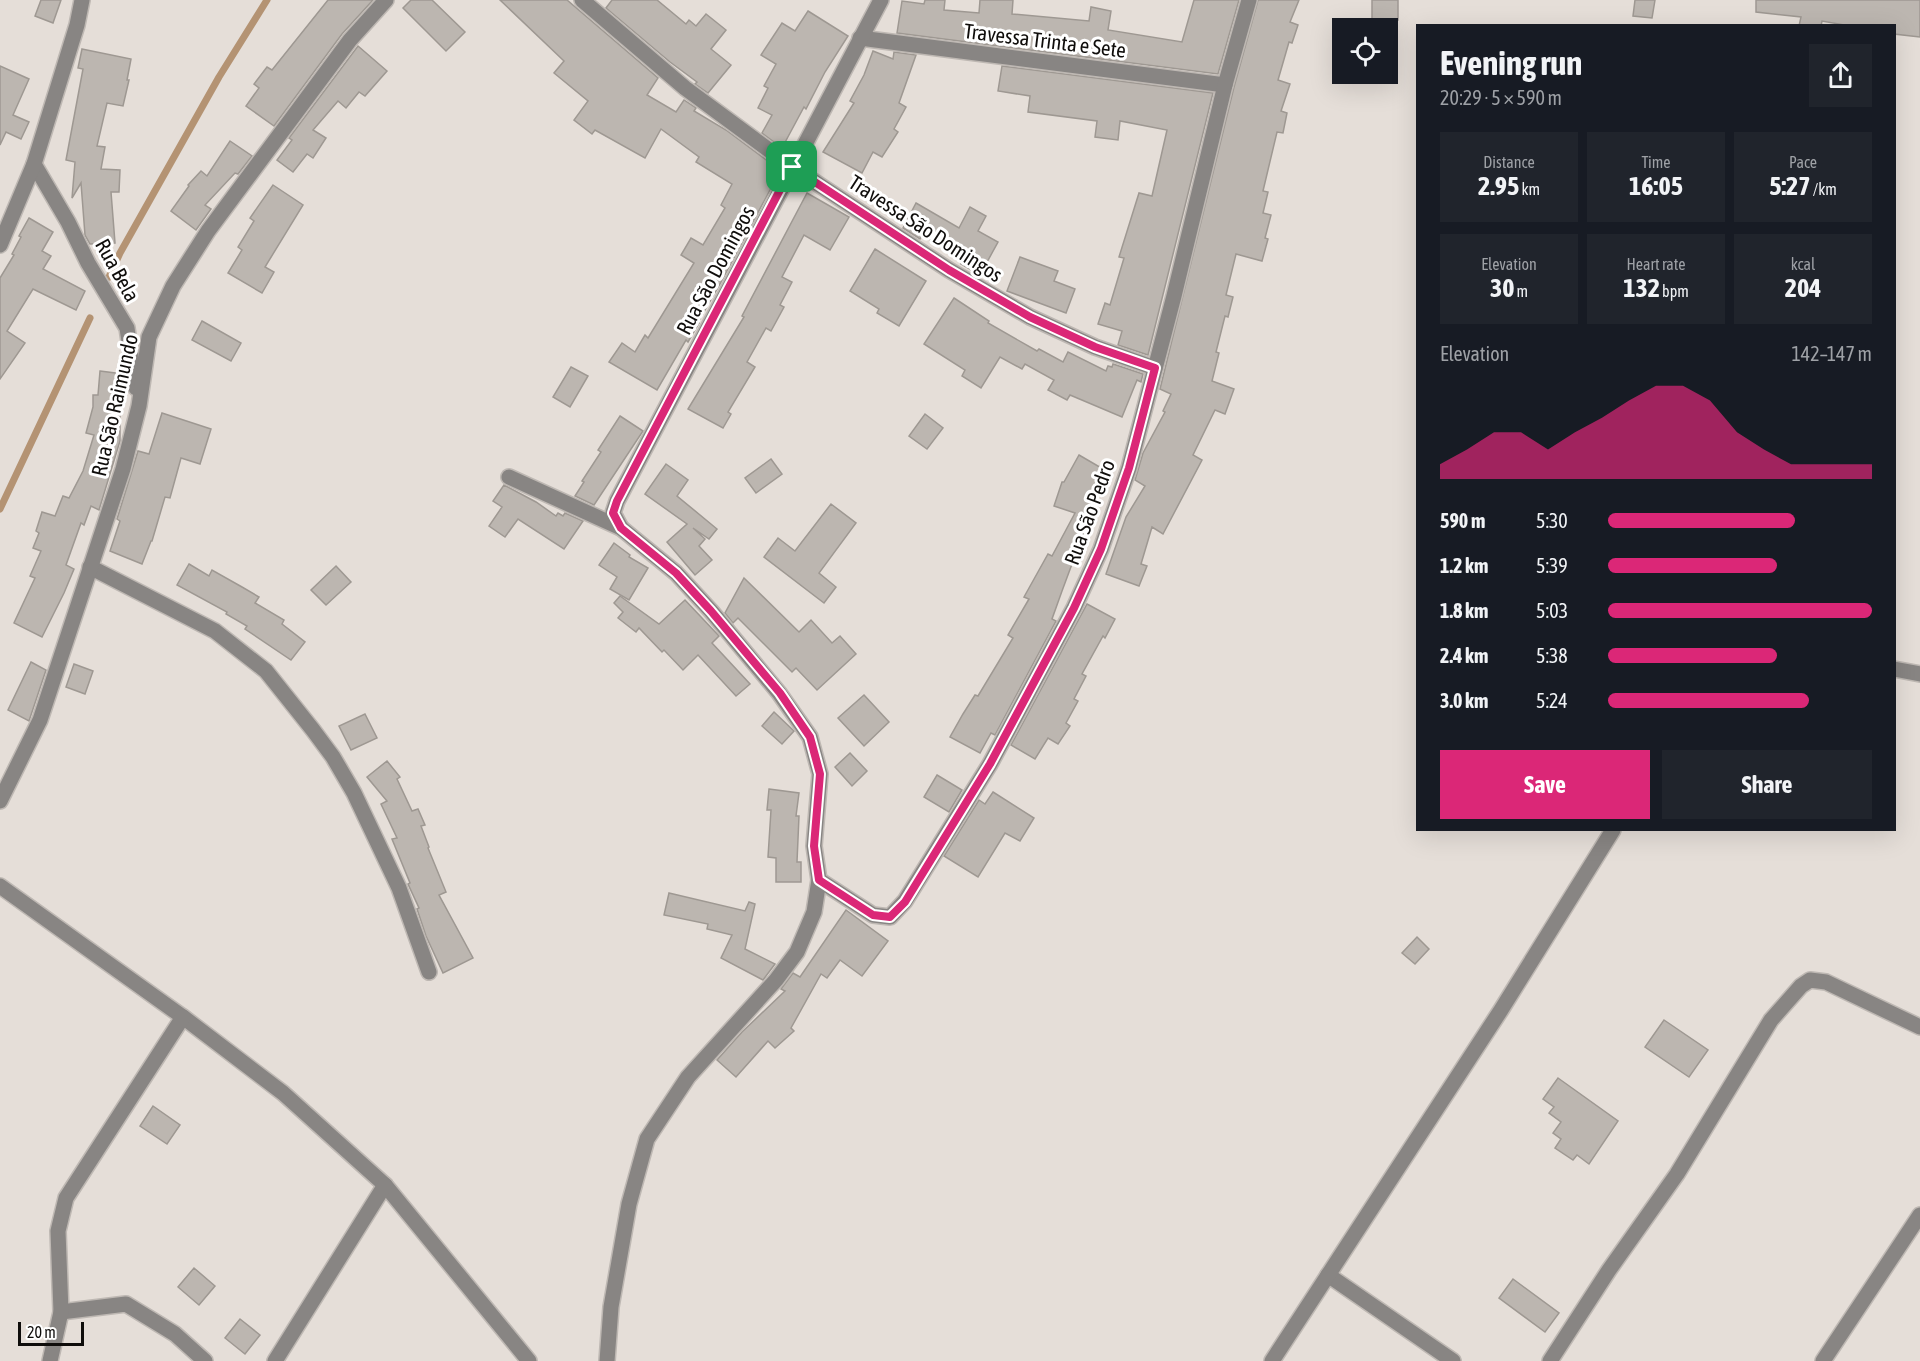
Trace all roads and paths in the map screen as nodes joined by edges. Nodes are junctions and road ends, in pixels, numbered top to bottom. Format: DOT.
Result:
graph roads {
  1 [pos="82,0"];
  2 [pos="386,0"];
  3 [pos="582,0"];
  4 [pos="881,0"];
  5 [pos="1249,0"];
  6 [pos="860,38"];
  7 [pos="1225,86"];
  8 [pos="34,164"];
  9 [pos="792,167"];
  10 [pos="0,245"];
  11 [pos="1155,368"];
  12 [pos="139,406"];
  13 [pos="508,477"];
  14 [pos="621,528"];
  15 [pos="90,567"];
  16 [pos="1896,669"];
  17 [pos="1920,674"];
  18 [pos="0,801"];
  19 [pos="1612,831"];
  20 [pos="819,880"];
  21 [pos="0,885"];
  22 [pos="429,972"];
  23 [pos="183,1017"];
  24 [pos="1920,1027"];
  25 [pos="385,1185"];
  26 [pos="1920,1215"];
  27 [pos="1328,1275"];
  28 [pos="61,1312"];
  29 [pos="50,1361"];
  30 [pos="205,1361"];
  31 [pos="274,1361"];
  32 [pos="529,1361"];
  33 [pos="607,1361"];
  34 [pos="1272,1361"];
  35 [pos="1453,1361"];
  36 [pos="1550,1361"];
  37 [pos="1823,1361"];
  1 -- 8 [label="street"];
  2 -- 12 [label="street, Rua São Raimundo"];
  3 -- 9 [label="street, Travessa São Domingos"];
  4 -- 6 [label="street, Rua São Domingos"];
  5 -- 7 [label="street, Rua São Pedro"];
  6 -- 7 [label="street, Travessa Trinta e Sete"];
  6 -- 9 [label="street, Rua São Domingos"];
  7 -- 11 [label="street, Rua São Pedro"];
  8 -- 10 [label="street"];
  8 -- 12 [label="street, Rua Bela"];
  9 -- 11 [label="street, Travessa São Domingos"];
  9 -- 14 [label="street, Rua São Domingos"];
  11 -- 20 [label="street, Rua São Pedro"];
  12 -- 15 [label="street, Rua São Raimundo"];
  13 -- 14 [label="street"];
  14 -- 20 [label="street"];
  15 -- 18 [label="street, Rua São Raimundo"];
  15 -- 22 [label="street"];
  16 -- 17 [label="street"];
  19 -- 27 [label="street"];
  20 -- 33 [label="street"];
  21 -- 23 [label="street"];
  23 -- 25 [label="street"];
  23 -- 28 [label="street"];
  24 -- 36 [label="street"];
  25 -- 31 [label="street"];
  25 -- 32 [label="street"];
  26 -- 37 [label="street"];
  27 -- 34 [label="street"];
  27 -- 35 [label="street"];
  28 -- 29 [label="street"];
  28 -- 30 [label="street"];
}
